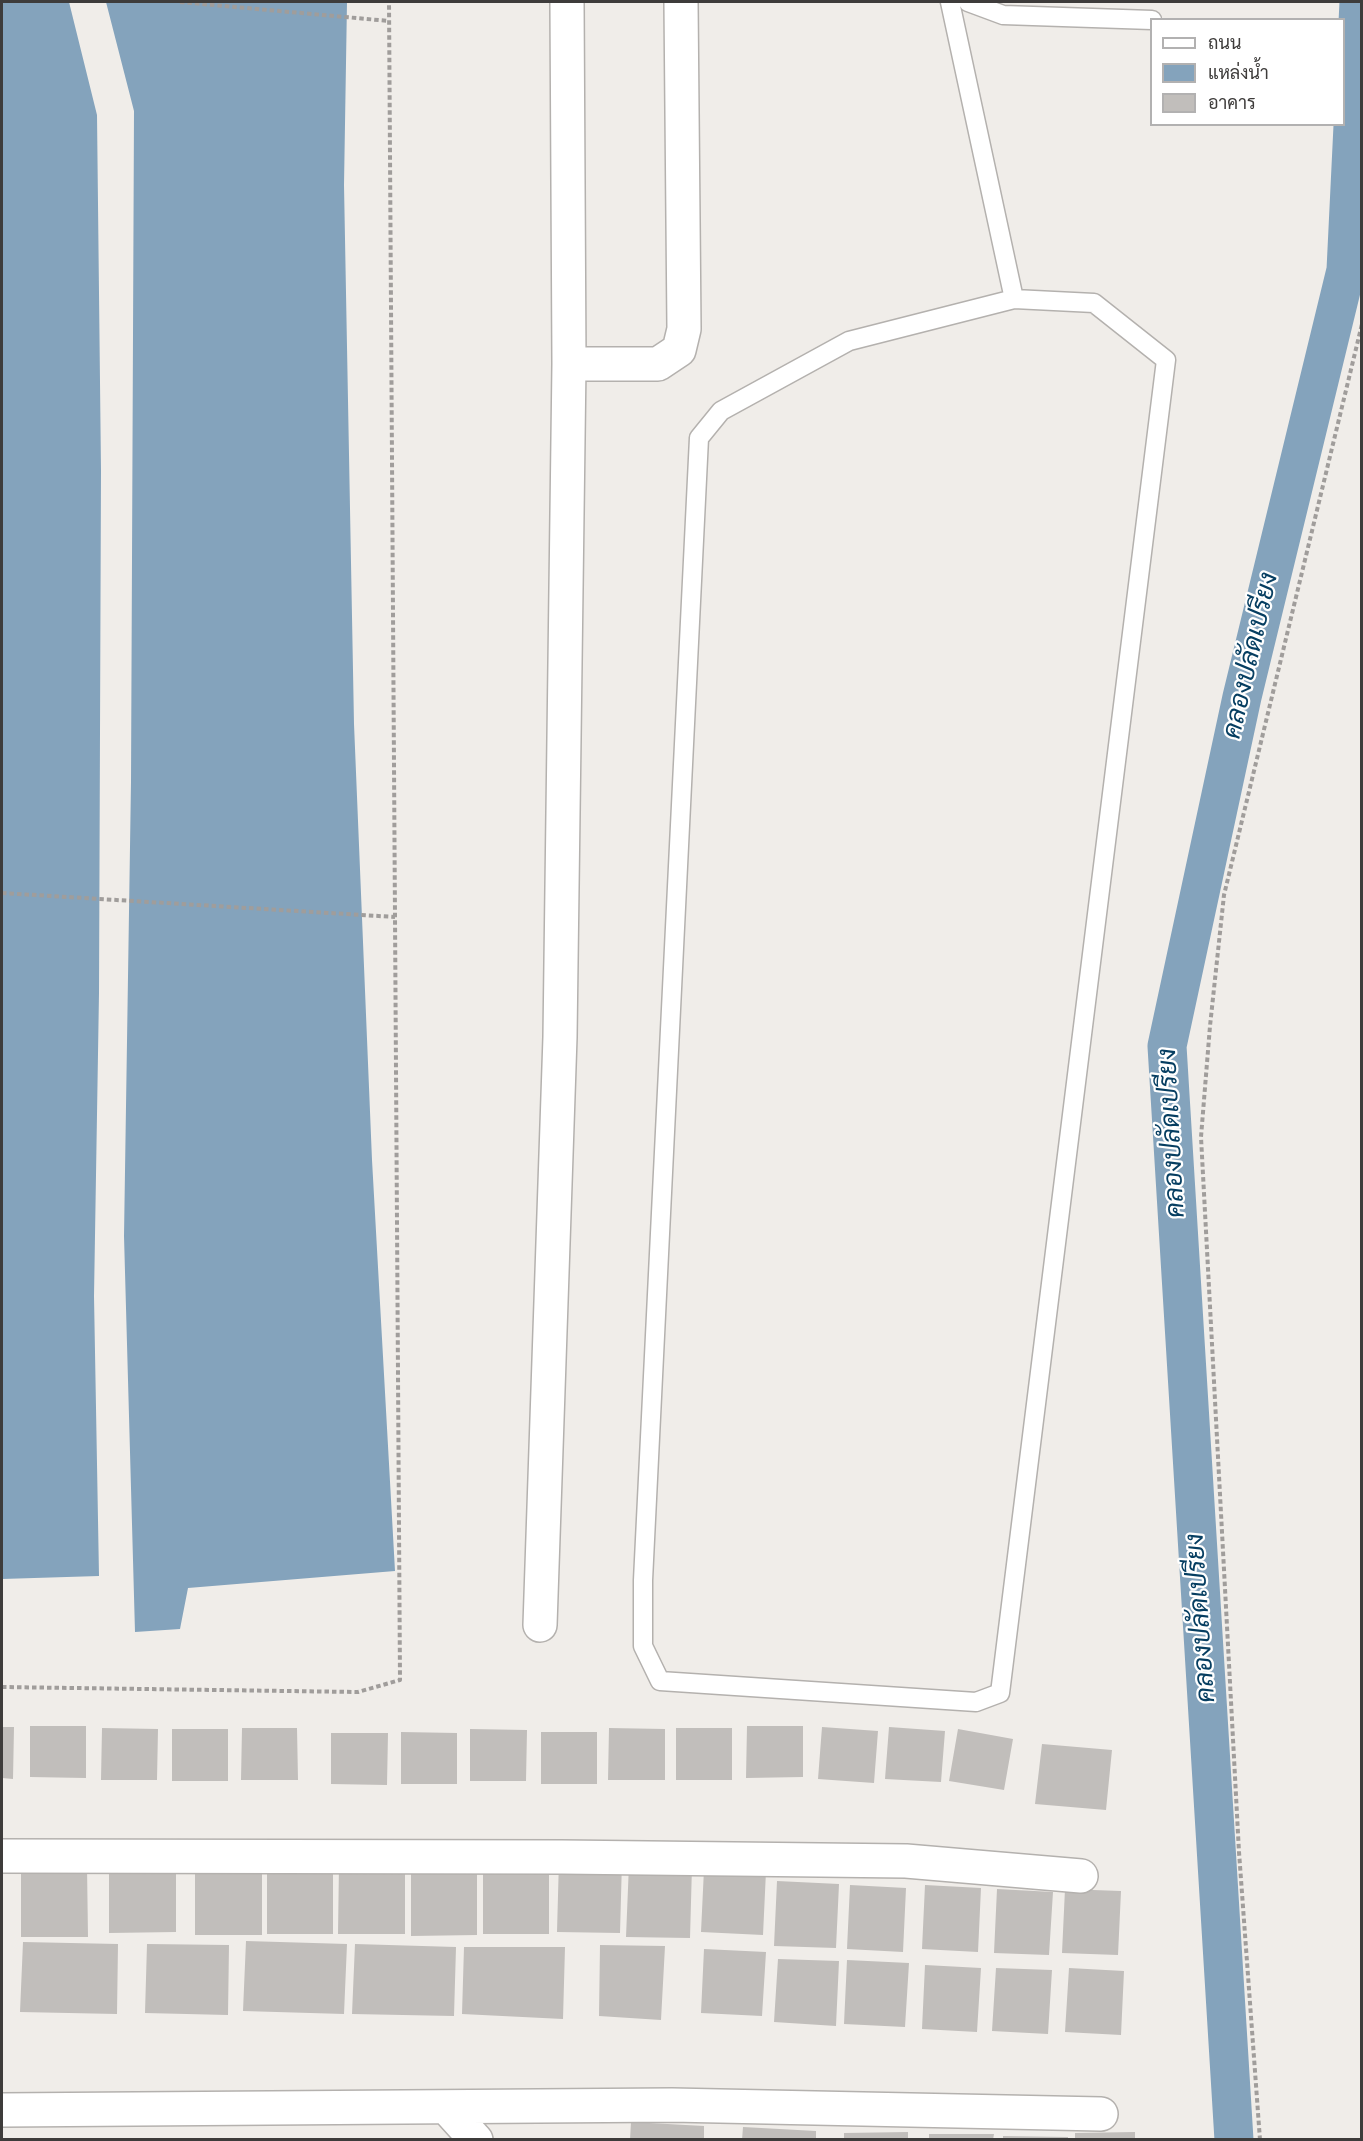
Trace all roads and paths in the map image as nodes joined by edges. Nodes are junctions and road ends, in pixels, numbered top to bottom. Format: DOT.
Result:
graph roads {
  1 [pos="180,2"];
  2 [pos="389,2"];
  3 [pos="567,2"];
  4 [pos="681,2"];
  5 [pos="950,2"];
  6 [pos="968,2"];
  7 [pos="1150,20"];
  8 [pos="389,21"];
  9 [pos="1014,299"];
  10 [pos="1362,324"];
  11 [pos="569,364"];
  12 [pos="2,892"];
  13 [pos="395,916"];
  14 [pos="540,1625"];
  15 [pos="2,1686"];
  16 [pos="2,1856"];
  17 [pos="1081,1876"];
  18 [pos="446,2107"];
  19 [pos="2,2110"];
  20 [pos="1101,2114"];
  21 [pos="476,2139"];
  22 [pos="1260,2139"];
  1 -- 8 [label="path"];
  2 -- 8 [label="path"];
  3 -- 11 [label="street"];
  4 -- 11 [label="street"];
  5 -- 9 [label="lane"];
  6 -- 7 [label="lane"];
  8 -- 13 [label="path"];
  9 -- 9 [label="lane"];
  10 -- 22 [label="path"];
  11 -- 14 [label="street"];
  12 -- 13 [label="path"];
  13 -- 15 [label="path"];
  16 -- 17 [label="street"];
  18 -- 19 [label="street"];
  18 -- 20 [label="street"];
  18 -- 21 [label="street"];
}
